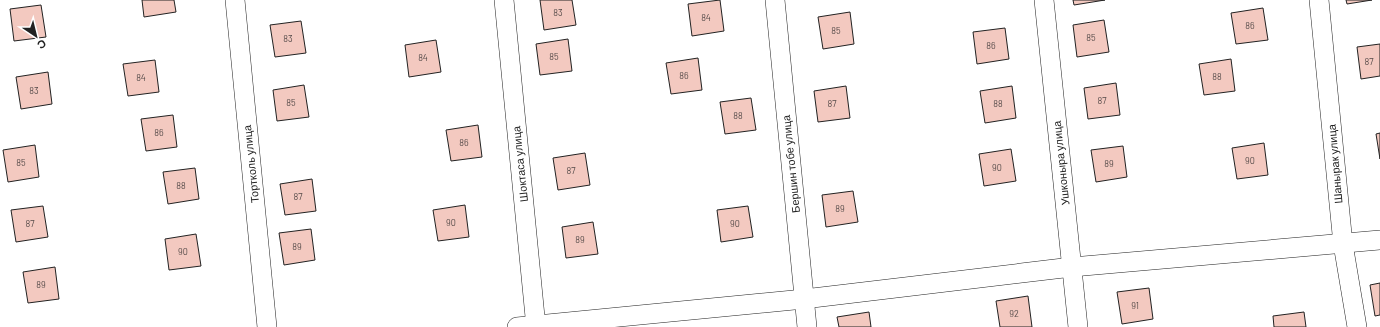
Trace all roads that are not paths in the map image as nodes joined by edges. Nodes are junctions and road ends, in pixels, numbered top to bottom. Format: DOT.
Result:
graph roads {
  1 [pos="235,0"];
  2 [pos="504,0"];
  3 [pos="775,0"];
  4 [pos="1044,0"];
  5 [pos="1319,0"];
  6 [pos="1380,240"];
  7 [pos="1343,244"];
  8 [pos="1072,267"];
  9 [pos="804,299"];
  10 [pos="530,326"];
  11 [pos="267,327"];
  12 [pos="807,327"];
  13 [pos="1078,327"];
  14 [pos="1357,327"];
  1 -- 11 [label="street, Тортколь улица"];
  2 -- 10 [label="street, Шоктаса улица"];
  3 -- 9 [label="street, Бершин тобе улица"];
  4 -- 8 [label="street, Ушконыра улица"];
  5 -- 7 [label="street, Шанырак улица"];
  6 -- 7 [label="street"];
  7 -- 8 [label="street"];
  7 -- 14 [label="street, Шанырак улица"];
  8 -- 9 [label="street"];
  8 -- 13 [label="street, Ушконыра улица"];
  9 -- 10 [label="street"];
  9 -- 12 [label="street, Бершин тобе улица"];
}
